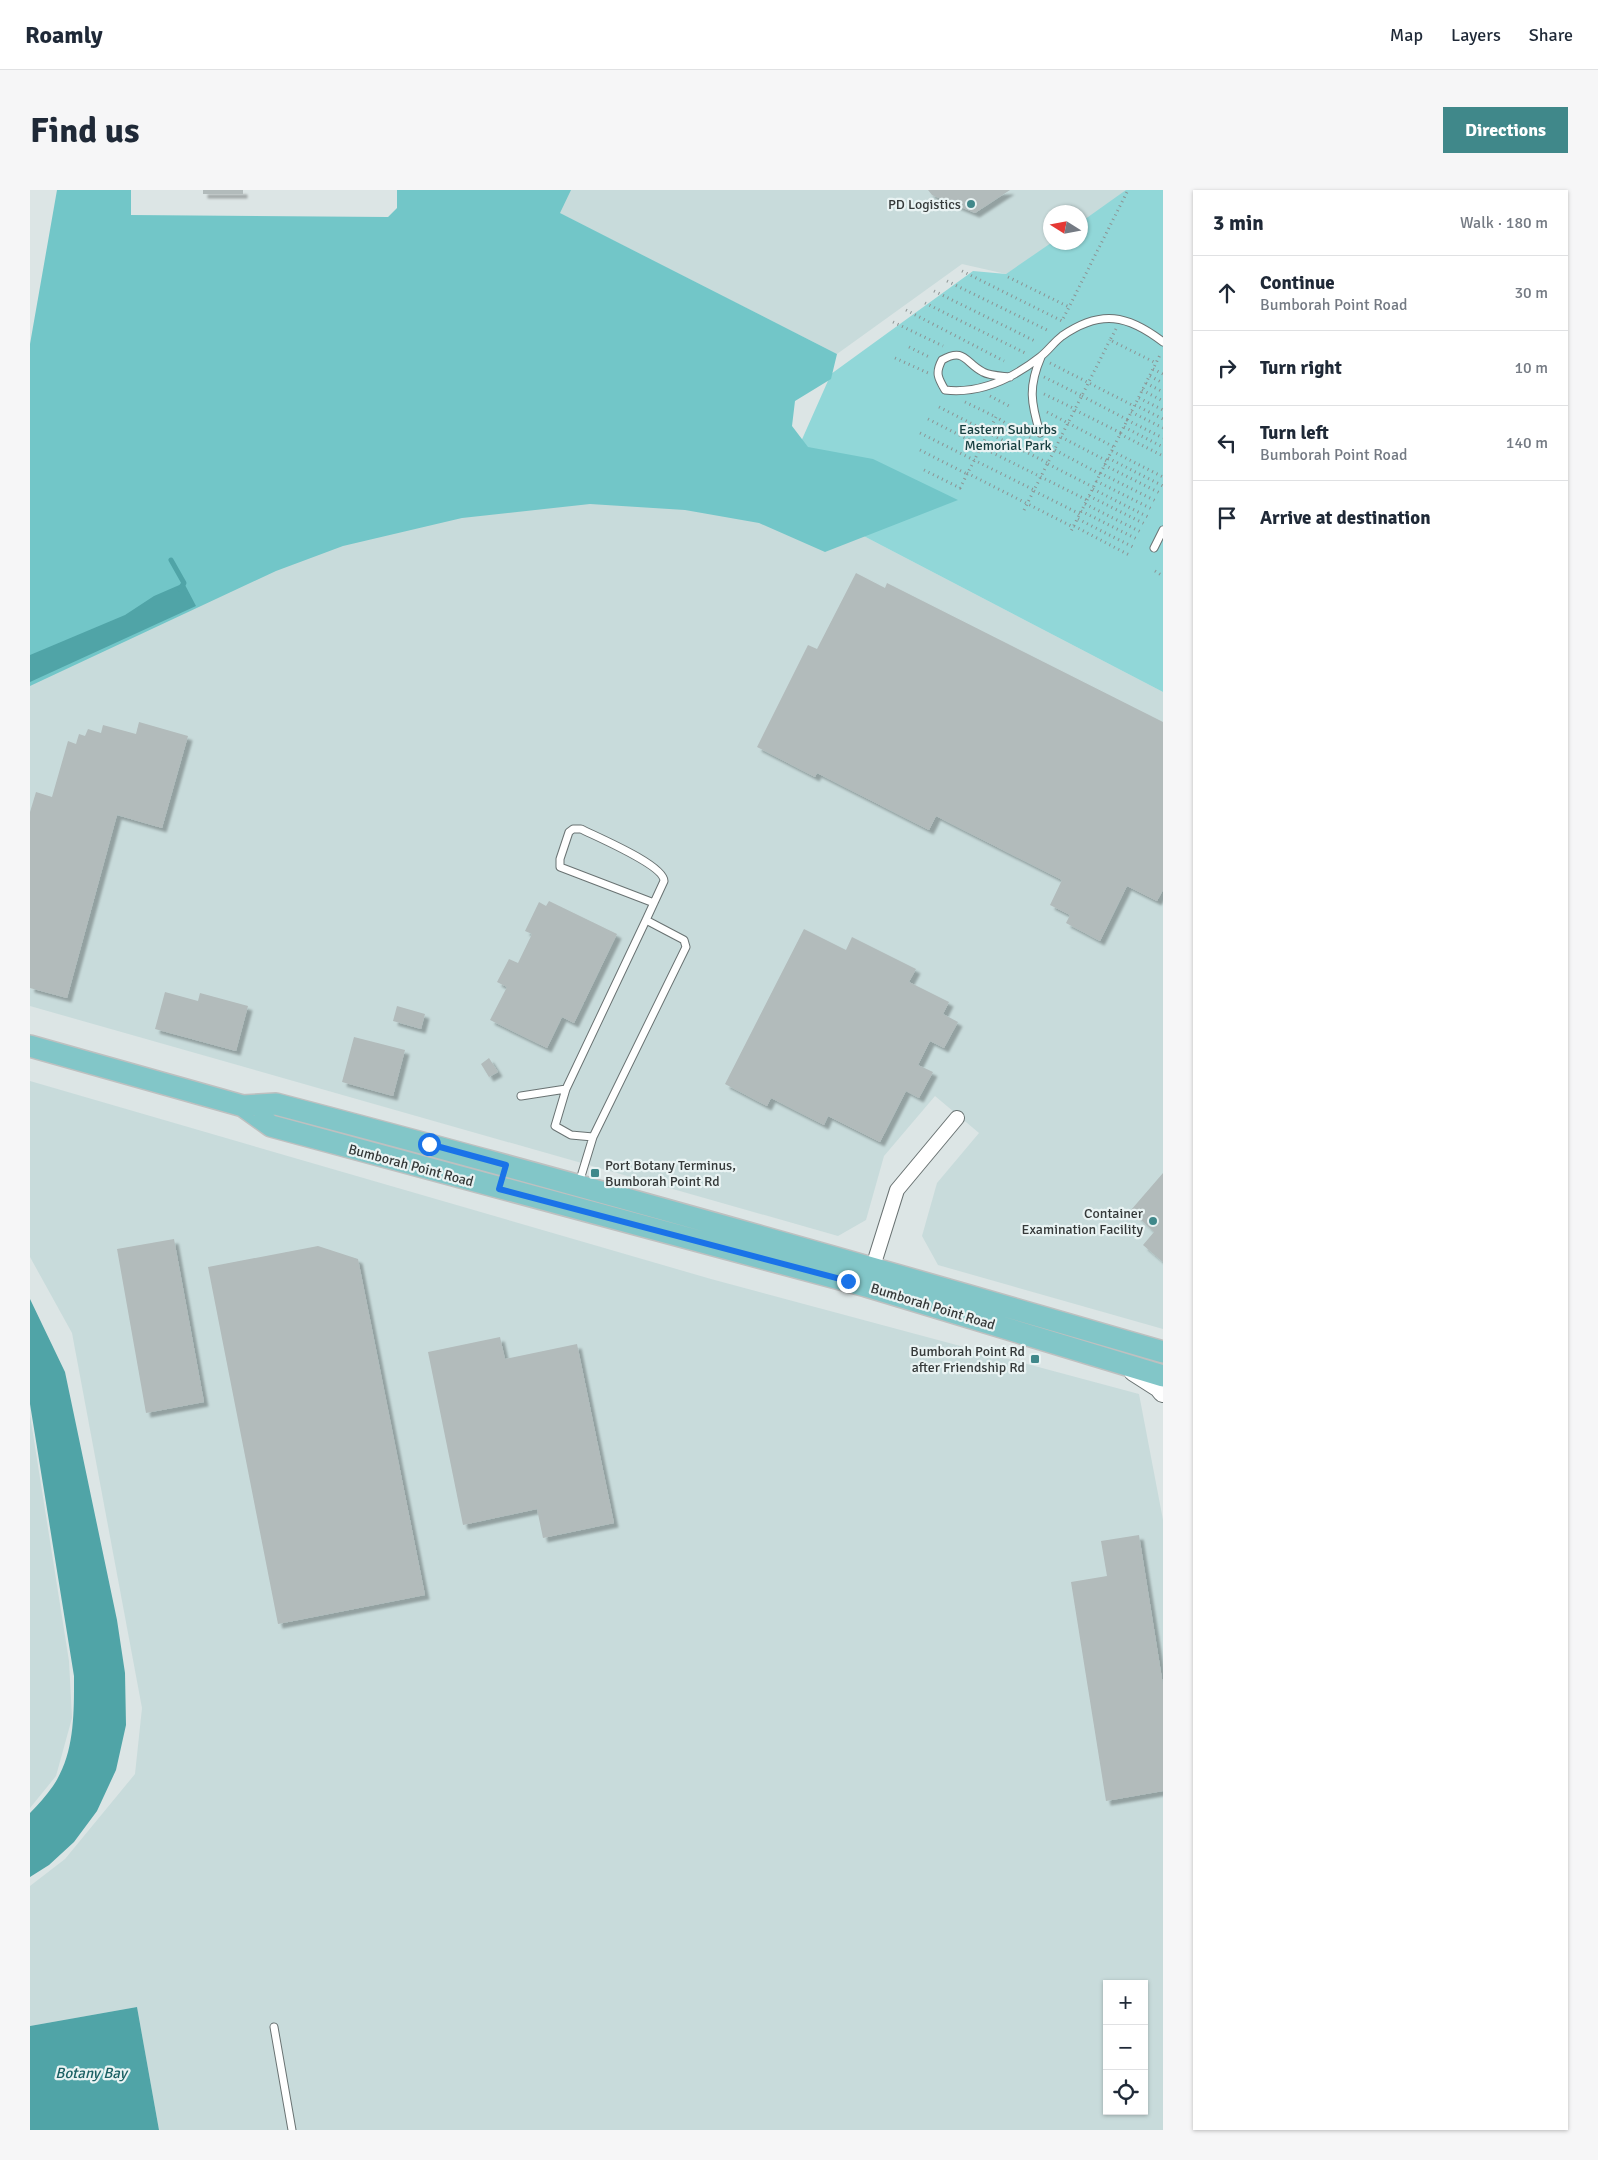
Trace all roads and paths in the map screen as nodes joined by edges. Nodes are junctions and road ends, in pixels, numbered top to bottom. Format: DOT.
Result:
graph roads {
  1 [pos="1128,190"];
  2 [pos="962,270"];
  3 [pos="1008,277"];
  4 [pos="947,280"];
  5 [pos="934,291"];
  6 [pos="925,303"];
  7 [pos="1069,307"];
  8 [pos="906,310"];
  9 [pos="893,322"];
  10 [pos="1118,324"];
  11 [pos="1049,332"];
  12 [pos="1110,340"];
  13 [pos="1037,342"];
  14 [pos="1163,342"];
  15 [pos="943,346"];
  16 [pos="909,347"];
  17 [pos="1162,352"];
  18 [pos="1025,353"];
  19 [pos="1041,357"];
  20 [pos="895,358"];
  21 [pos="932,358"];
  22 [pos="1004,360"];
  23 [pos="1047,362"];
  24 [pos="1157,362"];
  25 [pos="1163,364"];
  26 [pos="1153,369"];
  27 [pos="930,374"];
  28 [pos="1163,374"];
  29 [pos="1043,376"];
  30 [pos="1150,376"];
  31 [pos="1010,377"];
  32 [pos="1089,382"];
  33 [pos="1146,383"];
  34 [pos="1163,383"];
  35 [pos="1142,390"];
  36 [pos="1041,392"];
  37 [pos="1163,392"];
  38 [pos="990,396"];
  39 [pos="1082,396"];
  40 [pos="1139,398"];
  41 [pos="960,400"];
  42 [pos="1163,401"];
  43 [pos="1135,405"];
  44 [pos="1009,406"];
  45 [pos="939,407"];
  46 [pos="1042,410"];
  47 [pos="1075,410"];
  48 [pos="1163,410"];
  49 [pos="1131,412"];
  50 [pos="996,417"];
  51 [pos="928,419"];
  52 [pos="1163,419"];
  53 [pos="1127,420"];
  54 [pos="1068,423"];
  55 [pos="1124,427"];
  56 [pos="1163,428"];
  57 [pos="988,432"];
  58 [pos="920,433"];
  59 [pos="1040,433"];
  60 [pos="1120,434"];
  61 [pos="1061,437"];
  62 [pos="1163,438"];
  63 [pos="1036,440"];
  64 [pos="981,446"];
  65 [pos="1163,447"];
  66 [pos="1113,449"];
  67 [pos="920,450"];
  68 [pos="1054,450"];
  69 [pos="1163,456"];
  70 [pos="1107,459"];
  71 [pos="974,460"];
  72 [pos="1048,464"];
  73 [pos="1104,466"];
  74 [pos="924,470"];
  75 [pos="1100,473"];
  76 [pos="967,474"];
  77 [pos="1041,477"];
  78 [pos="1163,477"];
  79 [pos="1096,481"];
  80 [pos="1163,486"];
  81 [pos="1093,488"];
  82 [pos="1034,491"];
  83 [pos="1162,494"];
  84 [pos="1087,500"];
  85 [pos="1158,502"];
  86 [pos="1027,504"];
  87 [pos="1024,510"];
  88 [pos="1154,510"];
  89 [pos="1081,513"];
  90 [pos="1150,518"];
  91 [pos="1078,519"];
  92 [pos="1147,525"];
  93 [pos="1074,527"];
  94 [pos="1163,530"];
  95 [pos="1070,533"];
  96 [pos="1143,533"];
  97 [pos="1139,540"];
  98 [pos="1135,548"];
  99 [pos="1154,548"];
  100 [pos="1131,556"];
  101 [pos="1155,571"];
  102 [pos="1163,576"];
  103 [pos="654,903"];
  104 [pos="646,920"];
  105 [pos="30,1046"];
  106 [pos="566,1089"];
  107 [pos="521,1096"];
  108 [pos="243,1106"];
  109 [pos="957,1118"];
  110 [pos="593,1137"];
  111 [pos="506,1165"];
  112 [pos="579,1185"];
  113 [pos="499,1189"];
  114 [pos="869,1276"];
  115 [pos="1163,1352"];
  116 [pos="1122,1363"];
  117 [pos="1163,1376"];
  118 [pos="1163,1392"];
  119 [pos="274,2027"];
  120 [pos="292,2130"];
  1 -- 7 [label="path"];
  2 -- 7 [label="path"];
  3 -- 7 [label="path"];
  4 -- 11 [label="path"];
  5 -- 13 [label="path"];
  6 -- 18 [label="path"];
  8 -- 22 [label="path"];
  9 -- 15 [label="path"];
  10 -- 12 [label="path"];
  12 -- 24 [label="path"];
  12 -- 32 [label="path"];
  14 -- 19 [label="lane"];
  16 -- 21 [label="path"];
  17 -- 24 [label="path"];
  19 -- 31 [label="lane"];
  19 -- 59 [label="lane"];
  20 -- 27 [label="path"];
  23 -- 32 [label="path"];
  24 -- 25 [label="path"];
  24 -- 26 [label="path"];
  26 -- 28 [label="path"];
  26 -- 30 [label="path"];
  29 -- 39 [label="path"];
  30 -- 33 [label="path"];
  30 -- 34 [label="path"];
  31 -- 31 [label="lane"];
  32 -- 39 [label="path"];
  32 -- 43 [label="path"];
  33 -- 35 [label="path"];
  33 -- 37 [label="path"];
  35 -- 40 [label="path"];
  35 -- 42 [label="path"];
  36 -- 47 [label="path"];
  38 -- 44 [label="path"];
  39 -- 47 [label="path"];
  39 -- 53 [label="path"];
  40 -- 43 [label="path"];
  40 -- 48 [label="path"];
  41 -- 50 [label="path"];
  43 -- 49 [label="path"];
  43 -- 52 [label="path"];
  45 -- 57 [label="path"];
  46 -- 54 [label="path"];
  47 -- 54 [label="path"];
  47 -- 60 [label="path"];
  49 -- 53 [label="path"];
  49 -- 56 [label="path"];
  50 -- 57 [label="path"];
  50 -- 63 [label="path"];
  51 -- 64 [label="path"];
  53 -- 55 [label="path"];
  53 -- 62 [label="path"];
  54 -- 61 [label="path"];
  54 -- 66 [label="path"];
  55 -- 60 [label="path"];
  55 -- 65 [label="path"];
  57 -- 64 [label="path"];
  57 -- 72 [label="path"];
  58 -- 71 [label="path"];
  60 -- 66 [label="path"];
  60 -- 69 [label="path"];
  61 -- 68 [label="path"];
  61 -- 70 [label="path"];
  64 -- 71 [label="path"];
  64 -- 77 [label="path"];
  66 -- 70 [label="path"];
  66 -- 78 [label="path"];
  67 -- 76 [label="path"];
  68 -- 72 [label="path"];
  68 -- 75 [label="path"];
  70 -- 73 [label="path"];
  70 -- 80 [label="path"];
  71 -- 76 [label="path"];
  71 -- 82 [label="path"];
  72 -- 77 [label="path"];
  72 -- 81 [label="path"];
  73 -- 75 [label="path"];
  73 -- 83 [label="path"];
  74 -- 76 [label="path"];
  75 -- 79 [label="path"];
  75 -- 85 [label="path"];
  76 -- 86 [label="path"];
  77 -- 82 [label="path"];
  77 -- 84 [label="path"];
  79 -- 81 [label="path"];
  79 -- 88 [label="path"];
  81 -- 84 [label="path"];
  81 -- 90 [label="path"];
  82 -- 86 [label="path"];
  82 -- 89 [label="path"];
  84 -- 89 [label="path"];
  84 -- 92 [label="path"];
  84 -- 96 [label="path"];
  86 -- 87 [label="path"];
  86 -- 93 [label="path"];
  89 -- 91 [label="path"];
  89 -- 97 [label="path"];
  91 -- 93 [label="path"];
  91 -- 98 [label="path"];
  93 -- 95 [label="path"];
  93 -- 100 [label="path"];
  94 -- 99 [label="lane"];
  101 -- 102 [label="path"];
  103 -- 103 [label="lane"];
  103 -- 104 [label="lane"];
  104 -- 106 [label="lane"];
  104 -- 110 [label="lane"];
  105 -- 108 [label="main road, Bumborah Point Road"];
  106 -- 107 [label="lane"];
  106 -- 110 [label="lane"];
  108 -- 111 [label="main road, Bumborah Point Road"];
  108 -- 113 [label="main road, Bumborah Point Road"];
  109 -- 114 [label="street"];
  110 -- 112 [label="lane"];
  111 -- 112 [label="main road, Bumborah Point Road"];
  111 -- 113 [label="street"];
  112 -- 114 [label="main road, Bumborah Point Road"];
  113 -- 114 [label="main road, Bumborah Point Road"];
  114 -- 115 [label="main road, Bumborah Point Road"];
  114 -- 116 [label="main road, Bumborah Point Road"];
  116 -- 117 [label="main road, Bumborah Point Road"];
  116 -- 118 [label="street"];
  119 -- 120 [label="lane"];
}
